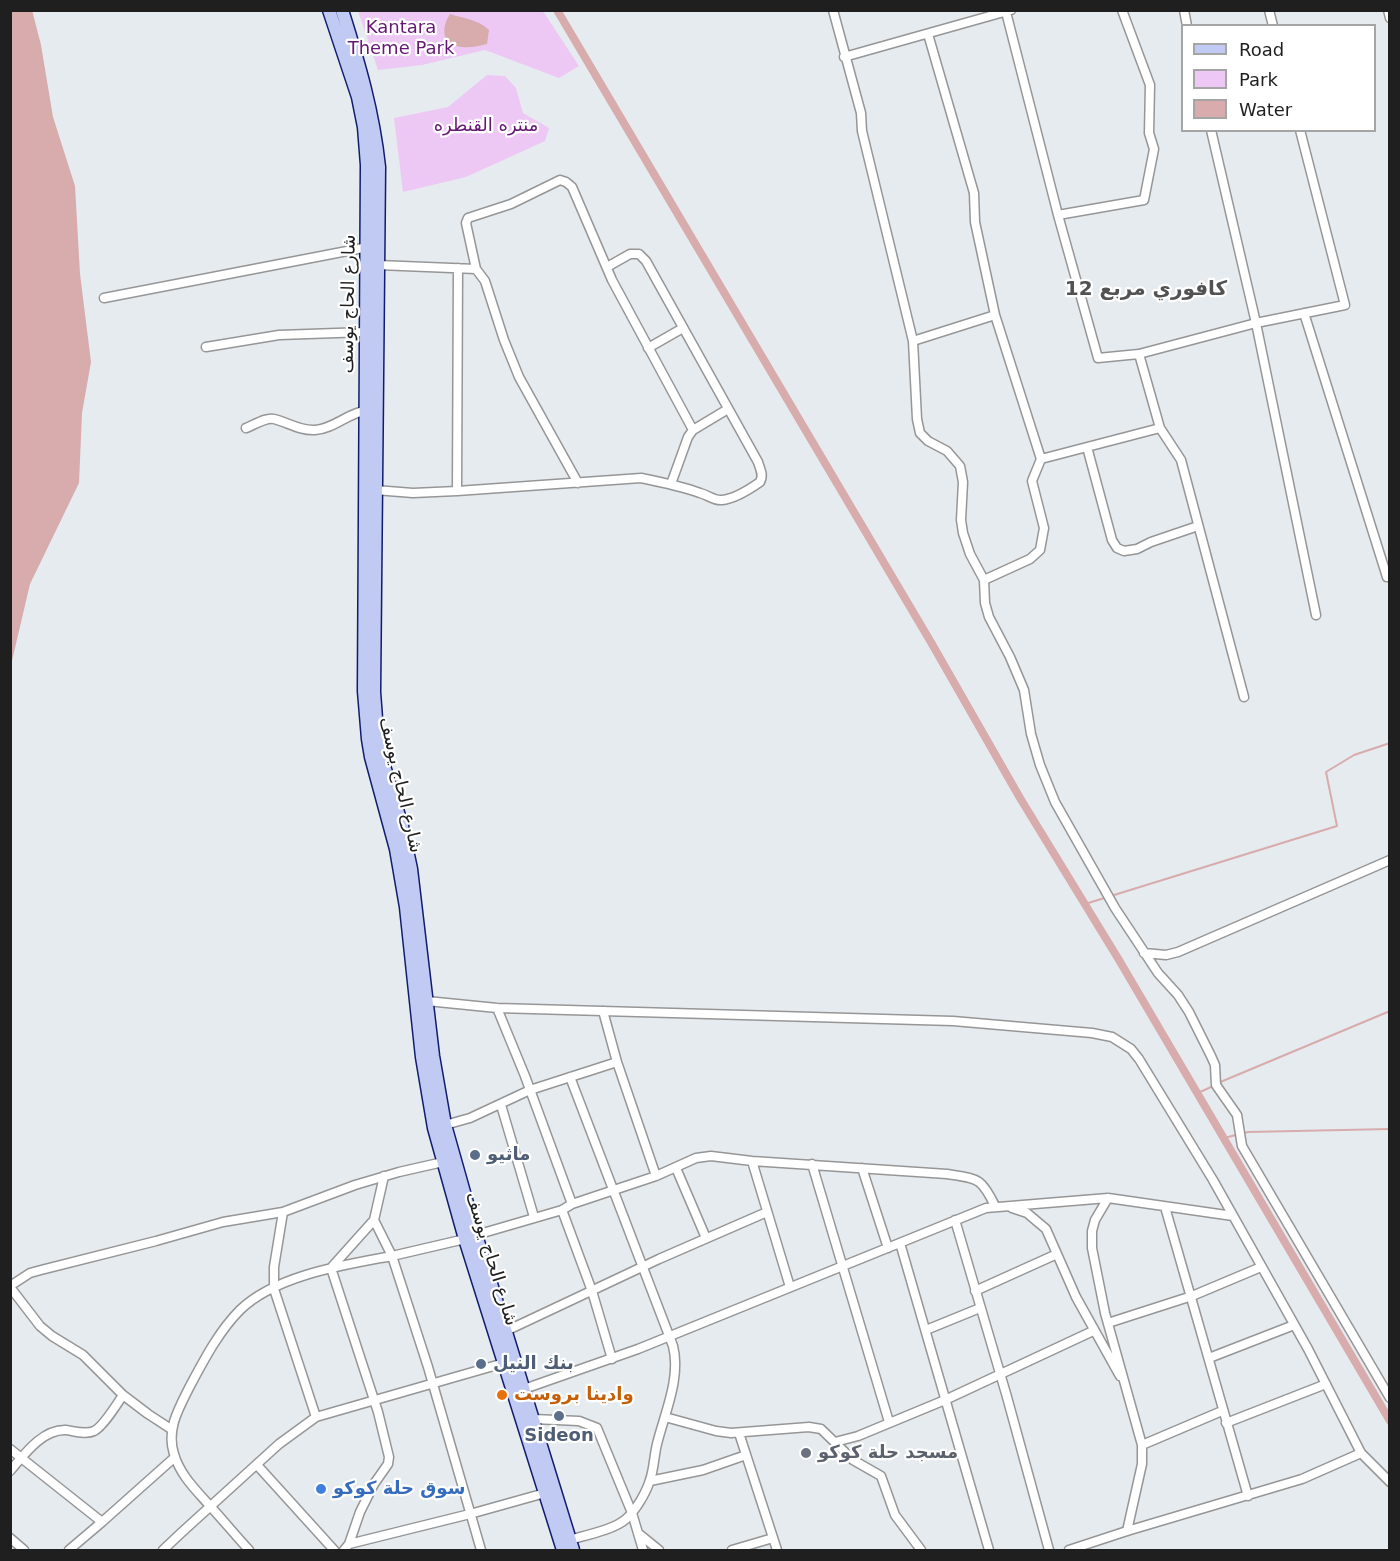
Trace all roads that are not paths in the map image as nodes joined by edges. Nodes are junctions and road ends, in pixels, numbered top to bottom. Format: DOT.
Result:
graph roads {
  1 [pos="329,10"];
  2 [pos="342,10"];
  3 [pos="832,10"];
  4 [pos="1122,10"];
  5 [pos="1388,10"];
  6 [pos="1009,11"];
  7 [pos="1389,18"];
  8 [pos="928,34"];
  9 [pos="844,57"];
  10 [pos="1211,132"];
  11 [pos="1301,132"];
  12 [pos="1058,215"];
  13 [pos="368,247"];
  14 [pos="378,265"];
  15 [pos="607,267"];
  16 [pos="458,268"];
  17 [pos="476,269"];
  18 [pos="104,298"];
  19 [pos="1304,313"];
  20 [pos="995,315"];
  21 [pos="1256,324"];
  22 [pos="683,328"];
  23 [pos="366,332"];
  24 [pos="914,341"];
  25 [pos="206,347"];
  26 [pos="648,348"];
  27 [pos="1139,354"];
  28 [pos="728,409"];
  29 [pos="364,411"];
  30 [pos="246,428"];
  31 [pos="1160,428"];
  32 [pos="693,430"];
  33 [pos="1087,447"];
  34 [pos="1041,459"];
  35 [pos="578,483"];
  36 [pos="671,484"];
  37 [pos="375,490"];
  38 [pos="457,491"];
  39 [pos="1198,526"];
  40 [pos="1389,576"];
  41 [pos="984,580"];
  42 [pos="1316,615"];
  43 [pos="1244,697"];
  44 [pos="1389,861"];
  45 [pos="1144,953"];
  46 [pos="427,1001"];
  47 [pos="497,1008"];
  48 [pos="603,1011"];
  49 [pos="617,1062"];
  50 [pos="570,1077"];
  51 [pos="530,1090"];
  52 [pos="501,1106"];
  53 [pos="445,1125"];
  54 [pos="752,1161"];
  55 [pos="443,1162"];
  56 [pos="812,1164"];
  57 [pos="676,1168"];
  58 [pos="862,1168"];
  59 [pos="384,1176"];
  60 [pos="656,1176"];
  61 [pos="614,1191"];
  62 [pos="1108,1198"];
  63 [pos="572,1204"];
  64 [pos="998,1206"];
  65 [pos="1165,1207"];
  66 [pos="562,1210"];
  67 [pos="283,1212"];
  68 [pos="767,1212"];
  69 [pos="1233,1216"];
  70 [pos="534,1217"];
  71 [pos="374,1220"];
  72 [pos="955,1220"];
  73 [pos="470,1237"];
  74 [pos="706,1238"];
  75 [pos="900,1243"];
  76 [pos="888,1248"];
  77 [pos="1057,1254"];
  78 [pos="392,1256"];
  79 [pos="842,1266"];
  80 [pos="1260,1267"];
  81 [pos="332,1268"];
  82 [pos="642,1268"];
  83 [pos="10,1286"];
  84 [pos="790,1287"];
  85 [pos="274,1288"];
  86 [pos="592,1291"];
  87 [pos="975,1291"];
  88 [pos="1192,1296"];
  89 [pos="980,1308"];
  90 [pos="1108,1323"];
  91 [pos="1294,1326"];
  92 [pos="926,1330"];
  93 [pos="506,1331"];
  94 [pos="1093,1331"];
  95 [pos="668,1338"];
  96 [pos="1209,1358"];
  97 [pos="612,1359"];
  98 [pos="504,1363"];
  99 [pos="1000,1374"];
  100 [pos="1326,1384"];
  101 [pos="432,1385"];
  102 [pos="1126,1386"];
  103 [pos="524,1389"];
  104 [pos="123,1395"];
  105 [pos="1389,1398"];
  106 [pos="945,1400"];
  107 [pos="374,1401"];
  108 [pos="1222,1411"];
  109 [pos="316,1417"];
  110 [pos="665,1417"];
  111 [pos="533,1419"];
  112 [pos="889,1422"];
  113 [pos="1226,1423"];
  114 [pos="171,1429"];
  115 [pos="739,1432"];
  116 [pos="835,1442"];
  117 [pos="1142,1445"];
  118 [pos="10,1449"];
  119 [pos="1361,1453"];
  120 [pos="746,1455"];
  121 [pos="22,1457"];
  122 [pos="175,1457"];
  123 [pos="257,1465"];
  124 [pos="10,1471"];
  125 [pos="650,1481"];
  126 [pos="1389,1482"];
  127 [pos="545,1493"];
  128 [pos="1248,1496"];
  129 [pos="211,1506"];
  130 [pos="632,1513"];
  131 [pos="470,1514"];
  132 [pos="102,1522"];
  133 [pos="1127,1531"];
  134 [pos="638,1533"];
  135 [pos="10,1538"];
  136 [pos="773,1538"];
  137 [pos="567,1546"];
  138 [pos="347,1547"];
  139 [pos="168,1549"];
  140 [pos="24,1551"];
  141 [pos="69,1551"];
  142 [pos="249,1551"];
  143 [pos="334,1551"];
  144 [pos="481,1551"];
  145 [pos="643,1551"];
  146 [pos="658,1551"];
  147 [pos="732,1551"];
  148 [pos="777,1551"];
  149 [pos="921,1551"];
  150 [pos="989,1551"];
  151 [pos="1049,1551"];
  152 [pos="1069,1551"];
  1 -- 13 [label="main road, شارع الحاج يوسف"];
  2 -- 14 [label="main road, شارع الحاج يوسف"];
  3 -- 9 [label="street"];
  4 -- 12 [label="street"];
  5 -- 7 [label="street"];
  6 -- 8 [label="street"];
  6 -- 12 [label="street"];
  8 -- 9 [label="street"];
  8 -- 20 [label="street"];
  9 -- 24 [label="street"];
  10 -- 21 [label="street"];
  11 -- 19 [label="street"];
  12 -- 27 [label="street"];
  13 -- 18 [label="street"];
  13 -- 23 [label="main road, شارع الحاج يوسف"];
  14 -- 16 [label="street"];
  14 -- 37 [label="main road, شارع الحاج يوسف"];
  15 -- 17 [label="street"];
  15 -- 22 [label="street"];
  15 -- 26 [label="street"];
  16 -- 17 [label="street"];
  16 -- 38 [label="street"];
  17 -- 35 [label="street"];
  19 -- 21 [label="street"];
  19 -- 40 [label="street"];
  20 -- 24 [label="street"];
  20 -- 34 [label="street"];
  21 -- 27 [label="street"];
  21 -- 42 [label="street"];
  22 -- 26 [label="street"];
  22 -- 28 [label="street"];
  23 -- 25 [label="street"];
  23 -- 29 [label="main road, شارع الحاج يوسف"];
  24 -- 41 [label="street"];
  26 -- 32 [label="street"];
  27 -- 31 [label="street"];
  28 -- 32 [label="street"];
  28 -- 36 [label="street"];
  29 -- 30 [label="street"];
  29 -- 55 [label="main road, شارع الحاج يوسف"];
  31 -- 33 [label="street"];
  31 -- 39 [label="street"];
  32 -- 36 [label="street"];
  33 -- 34 [label="street"];
  33 -- 39 [label="street"];
  34 -- 41 [label="street"];
  35 -- 36 [label="street"];
  35 -- 38 [label="street"];
  37 -- 38 [label="street"];
  37 -- 46 [label="main road, شارع الحاج يوسف"];
  39 -- 43 [label="street"];
  41 -- 45 [label="street"];
  44 -- 45 [label="street"];
  45 -- 105 [label="street"];
  46 -- 47 [label="street"];
  46 -- 53 [label="main road, شارع الحاج يوسف"];
  47 -- 48 [label="street"];
  47 -- 51 [label="street"];
  48 -- 49 [label="street"];
  48 -- 69 [label="street"];
  49 -- 50 [label="street"];
  49 -- 60 [label="street"];
  50 -- 51 [label="street"];
  50 -- 61 [label="street"];
  51 -- 52 [label="street"];
  51 -- 63 [label="street"];
  52 -- 53 [label="street"];
  52 -- 70 [label="street"];
  53 -- 73 [label="main road, شارع الحاج يوسف"];
  54 -- 56 [label="street"];
  54 -- 57 [label="street"];
  54 -- 68 [label="street"];
  55 -- 59 [label="street"];
  55 -- 73 [label="main road, شارع الحاج يوسف"];
  56 -- 58 [label="street"];
  56 -- 79 [label="street"];
  57 -- 60 [label="street"];
  57 -- 74 [label="street"];
  58 -- 64 [label="street"];
  58 -- 76 [label="street"];
  59 -- 67 [label="street"];
  59 -- 71 [label="street"];
  60 -- 61 [label="street"];
  61 -- 63 [label="street"];
  61 -- 82 [label="street"];
  62 -- 64 [label="street"];
  62 -- 65 [label="street"];
  62 -- 90 [label="street"];
  63 -- 66 [label="street"];
  64 -- 72 [label="street"];
  64 -- 77 [label="street"];
  65 -- 69 [label="street"];
  65 -- 88 [label="street"];
  66 -- 70 [label="street"];
  66 -- 86 [label="street"];
  67 -- 83 [label="street"];
  67 -- 85 [label="street"];
  68 -- 74 [label="street"];
  68 -- 84 [label="street"];
  69 -- 80 [label="street"];
  70 -- 73 [label="street"];
  71 -- 78 [label="street"];
  71 -- 81 [label="street"];
  72 -- 75 [label="street"];
  72 -- 87 [label="street"];
  73 -- 78 [label="street"];
  73 -- 93 [label="main road, شارع الحاج يوسف"];
  73 -- 98 [label="main road, شارع الحاج يوسف"];
  74 -- 82 [label="street"];
  75 -- 76 [label="street"];
  75 -- 92 [label="street"];
  76 -- 79 [label="street"];
  77 -- 87 [label="street"];
  77 -- 94 [label="street"];
  78 -- 81 [label="street"];
  78 -- 101 [label="street"];
  79 -- 84 [label="street"];
  79 -- 112 [label="street"];
  80 -- 88 [label="street"];
  80 -- 91 [label="street"];
  81 -- 85 [label="street"];
  81 -- 107 [label="street"];
  82 -- 86 [label="street"];
  82 -- 95 [label="street"];
  83 -- 104 [label="street"];
  84 -- 95 [label="street"];
  85 -- 109 [label="street"];
  85 -- 114 [label="street"];
  86 -- 93 [label="street"];
  86 -- 97 [label="street"];
  87 -- 89 [label="street"];
  88 -- 90 [label="street"];
  88 -- 96 [label="street"];
  89 -- 92 [label="street"];
  89 -- 99 [label="street"];
  90 -- 102 [label="street"];
  91 -- 96 [label="street"];
  91 -- 100 [label="street"];
  92 -- 106 [label="street"];
  93 -- 103 [label="main road, شارع الحاج يوسف"];
  94 -- 99 [label="street"];
  94 -- 102 [label="street"];
  95 -- 97 [label="street"];
  95 -- 110 [label="street"];
  96 -- 108 [label="street"];
  97 -- 103 [label="street"];
  98 -- 101 [label="street"];
  98 -- 127 [label="main road, شارع الحاج يوسف"];
  99 -- 106 [label="street"];
  99 -- 151 [label="street"];
  100 -- 113 [label="street"];
  100 -- 119 [label="street"];
  101 -- 107 [label="street"];
  101 -- 131 [label="street"];
  102 -- 117 [label="street"];
  103 -- 111 [label="main road, شارع الحاج يوسف"];
  104 -- 114 [label="street"];
  104 -- 121 [label="street"];
  106 -- 112 [label="street"];
  106 -- 150 [label="street"];
  107 -- 109 [label="street"];
  107 -- 138 [label="street"];
  108 -- 113 [label="street"];
  108 -- 117 [label="street"];
  109 -- 123 [label="street"];
  110 -- 115 [label="street"];
  110 -- 125 [label="street"];
  111 -- 130 [label="street"];
  111 -- 137 [label="main road, شارع الحاج يوسف"];
  112 -- 116 [label="street"];
  113 -- 128 [label="street"];
  114 -- 122 [label="street"];
  115 -- 116 [label="street"];
  115 -- 120 [label="street"];
  116 -- 149 [label="street"];
  117 -- 133 [label="street"];
  118 -- 121 [label="street"];
  119 -- 126 [label="street"];
  119 -- 128 [label="street"];
  120 -- 125 [label="street"];
  120 -- 136 [label="street"];
  121 -- 124 [label="street"];
  121 -- 132 [label="street"];
  122 -- 129 [label="street"];
  122 -- 132 [label="street"];
  123 -- 129 [label="street"];
  123 -- 143 [label="street"];
  125 -- 130 [label="street"];
  127 -- 131 [label="street"];
  127 -- 137 [label="main road, شارع الحاج يوسف"];
  128 -- 133 [label="street"];
  129 -- 139 [label="street"];
  129 -- 142 [label="street"];
  130 -- 134 [label="street"];
  130 -- 137 [label="street"];
  131 -- 138 [label="street"];
  131 -- 144 [label="street"];
  132 -- 141 [label="street"];
  133 -- 152 [label="street"];
  134 -- 145 [label="street"];
  134 -- 146 [label="street"];
  135 -- 140 [label="street"];
  136 -- 147 [label="street"];
  136 -- 148 [label="street"];
}
